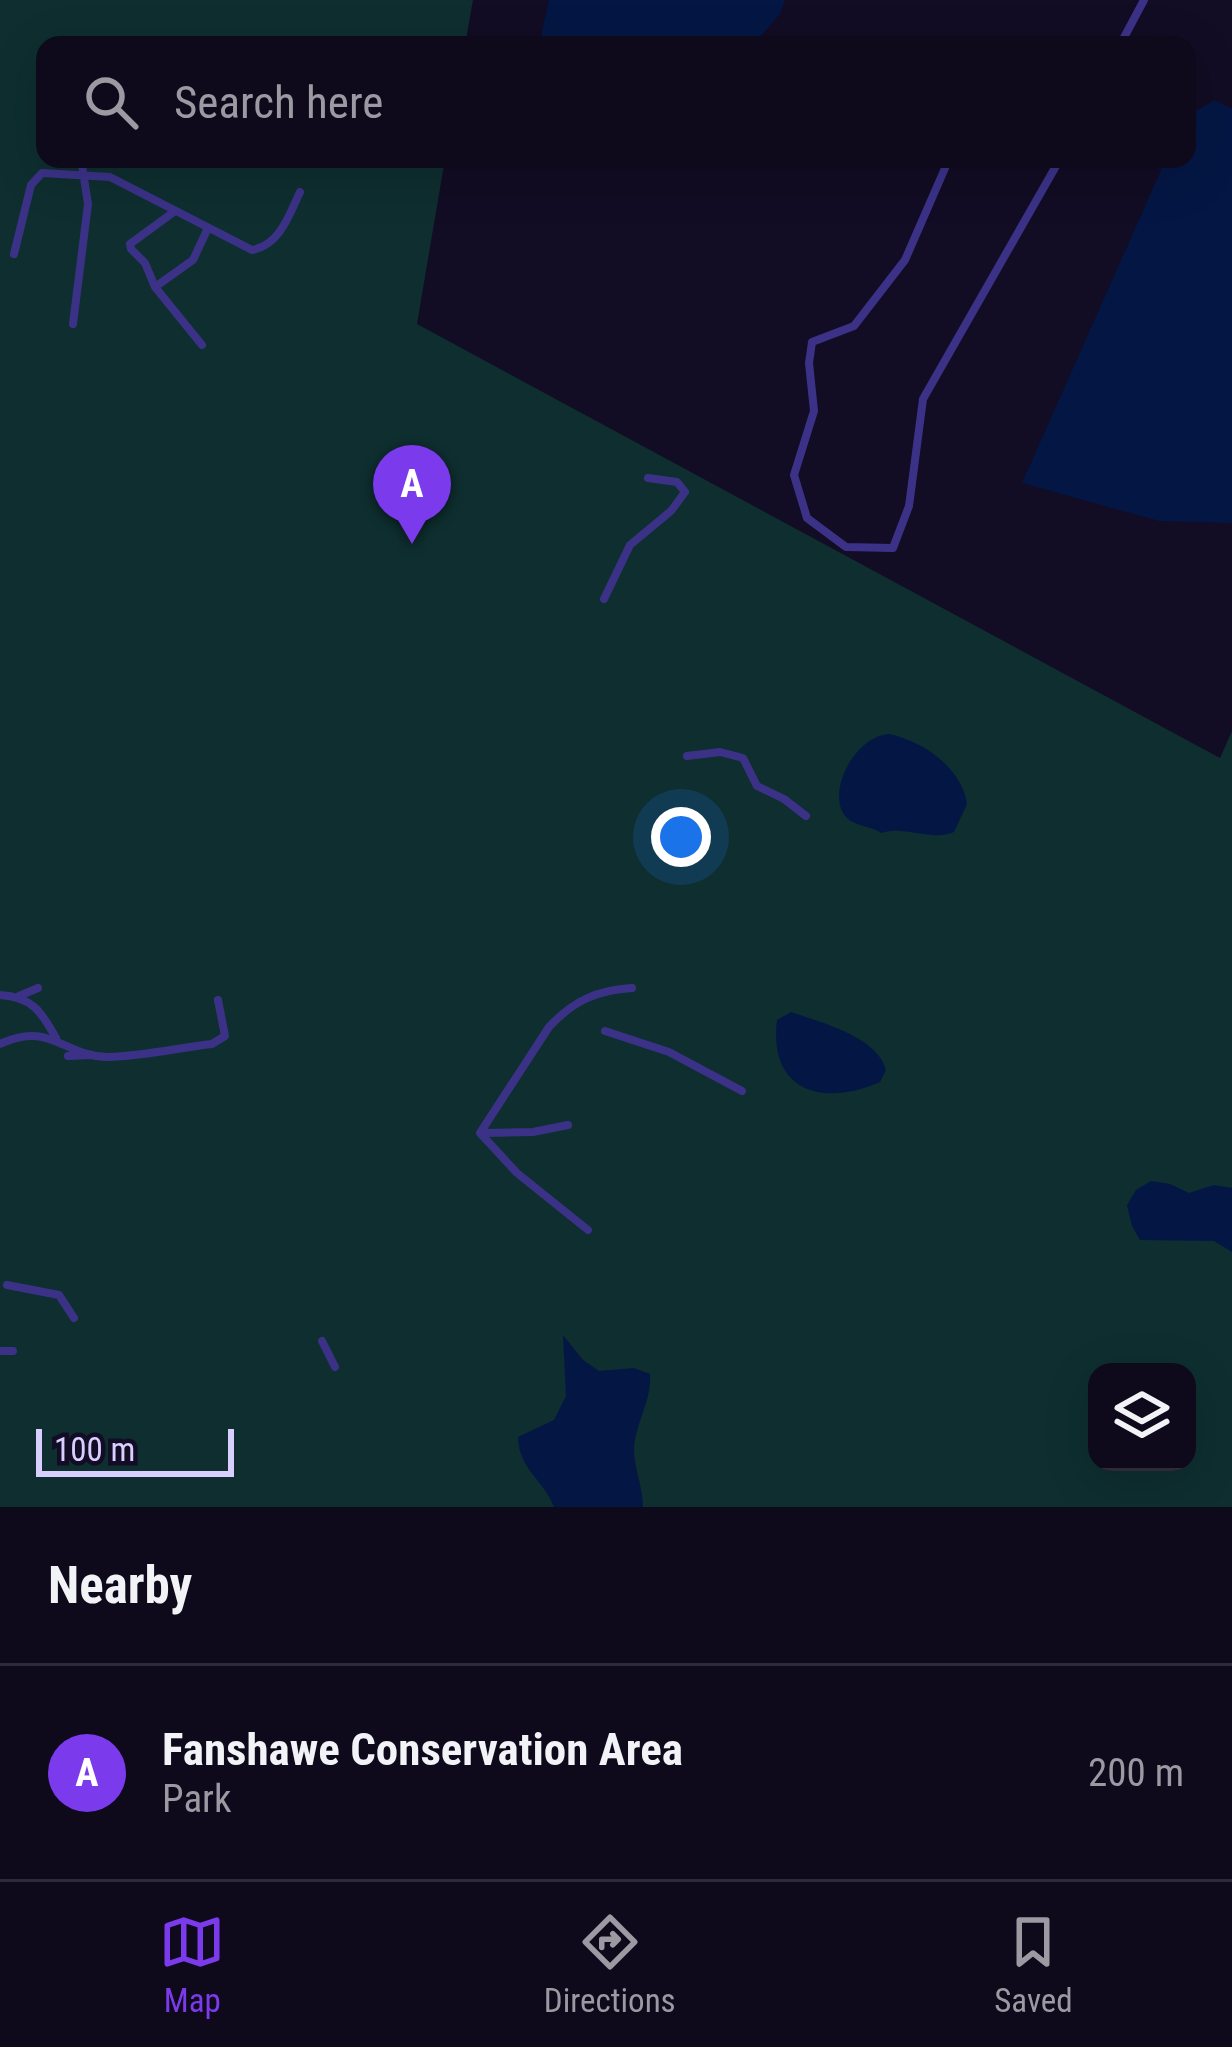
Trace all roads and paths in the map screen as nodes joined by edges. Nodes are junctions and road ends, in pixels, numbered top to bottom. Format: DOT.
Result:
graph roads {
  1 [pos="1144,0"];
  2 [pos="1125,36"];
  3 [pos="84,168"];
  4 [pos="945,168"];
  5 [pos="1055,168"];
  6 [pos="86,174"];
  7 [pos="300,191"];
  8 [pos="175,211"];
  9 [pos="208,228"];
  10 [pos="14,254"];
  11 [pos="155,287"];
  12 [pos="73,324"];
  13 [pos="202,345"];
  14 [pos="648,478"];
  15 [pos="604,599"];
  16 [pos="686,756"];
  17 [pos="806,817"];
  18 [pos="38,988"];
  19 [pos="632,988"];
  20 [pos="0,995"];
  21 [pos="19,996"];
  22 [pos="218,1000"];
  23 [pos="605,1030"];
  24 [pos="56,1040"];
  25 [pos="0,1044"];
  26 [pos="92,1055"];
  27 [pos="68,1056"];
  28 [pos="742,1091"];
  29 [pos="568,1125"];
  30 [pos="480,1133"];
  31 [pos="588,1230"];
  32 [pos="8,1285"];
  33 [pos="74,1318"];
  34 [pos="322,1341"];
  35 [pos="0,1351"];
  36 [pos="14,1351"];
  37 [pos="335,1367"];
  1 -- 2 [label="lane"];
  3 -- 6 [label="lane"];
  4 -- 5 [label="lane"];
  6 -- 8 [label="lane"];
  6 -- 10 [label="lane"];
  6 -- 12 [label="lane"];
  7 -- 9 [label="lane"];
  8 -- 9 [label="lane"];
  8 -- 11 [label="lane"];
  9 -- 11 [label="lane"];
  11 -- 13 [label="lane"];
  14 -- 15 [label="lane"];
  16 -- 17 [label="lane"];
  18 -- 21 [label="lane"];
  19 -- 30 [label="lane"];
  20 -- 21 [label="lane"];
  21 -- 24 [label="lane"];
  22 -- 26 [label="lane"];
  23 -- 28 [label="lane"];
  24 -- 25 [label="lane"];
  24 -- 26 [label="lane"];
  26 -- 27 [label="lane"];
  29 -- 30 [label="lane"];
  30 -- 31 [label="lane"];
  32 -- 33 [label="lane"];
  34 -- 37 [label="lane"];
  35 -- 36 [label="lane"];
}
